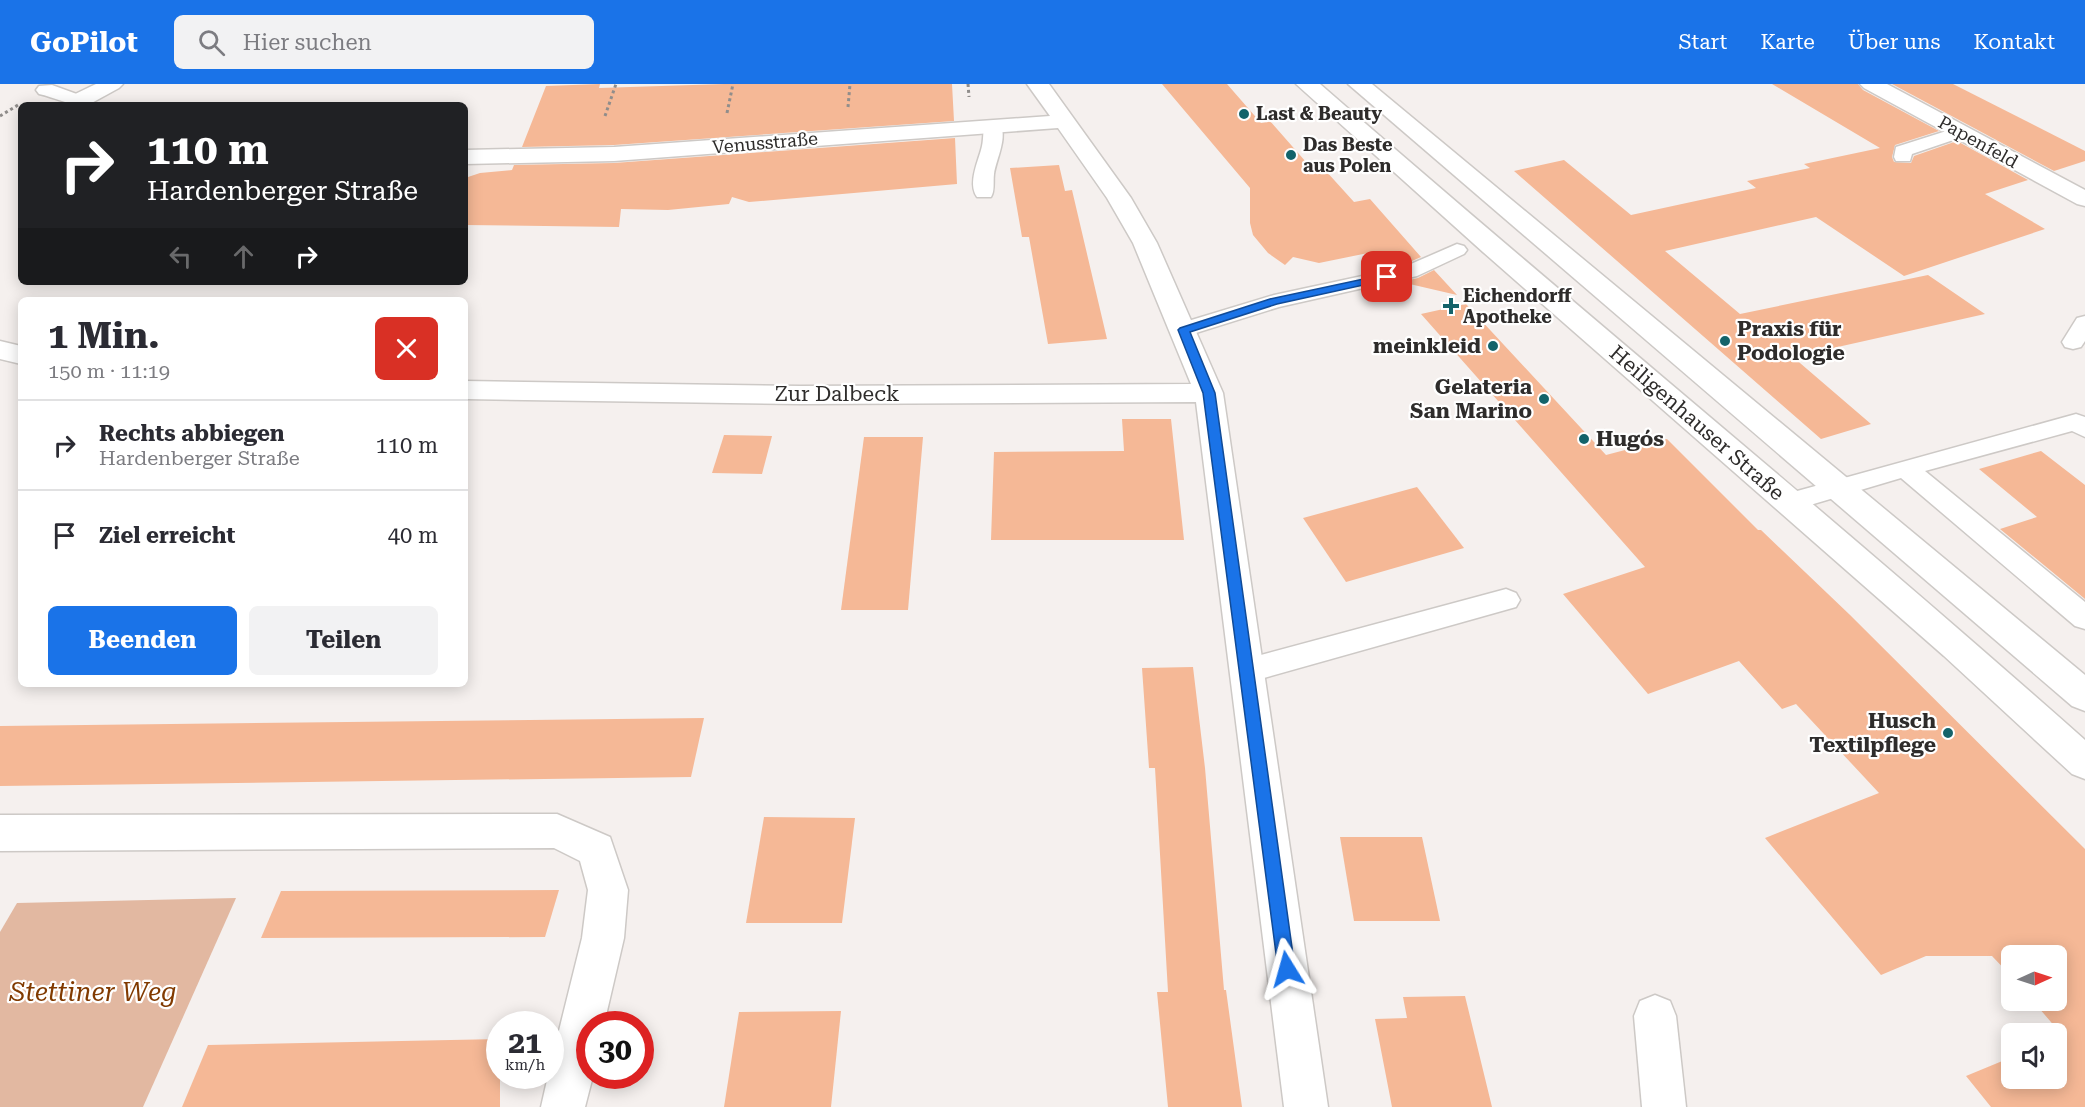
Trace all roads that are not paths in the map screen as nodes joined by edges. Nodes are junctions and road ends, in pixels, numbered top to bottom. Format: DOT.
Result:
graph roads {
  1 [pos="112,84"];
  2 [pos="1038,84"];
  3 [pos="1307,84"];
  4 [pos="1359,84"];
  5 [pos="1871,84"];
  6 [pos="45,90"];
  7 [pos="79,101"];
  8 [pos="1065,121"];
  9 [pos="993,126"];
  10 [pos="1959,132"];
  11 [pos="468,157"];
  12 [pos="1903,157"];
  13 [pos="984,192"];
  14 [pos="2085,199"];
  15 [pos="1457,250"];
  16 [pos="2085,322"];
  17 [pos="1184,330"];
  18 [pos="2073,342"];
  19 [pos="0,350"];
  20 [pos="18,354"];
  21 [pos="468,390"];
  22 [pos="1209,393"];
  23 [pos="2085,429"];
  24 [pos="1905,468"];
  25 [pos="1837,488"];
  26 [pos="1790,502"];
  27 [pos="1506,600"];
  28 [pos="2085,618"];
  29 [pos="1246,671"];
  30 [pos="2085,696"];
  31 [pos="2085,763"];
  32 [pos="0,833"];
  33 [pos="1655,1016"];
  34 [pos="563,1107"];
  35 [pos="1306,1107"];
  36 [pos="1664,1107"];
  1 -- 7 [label="street"];
  2 -- 8 [label="street"];
  3 -- 26 [label="street, Heiligenhauser Straße"];
  4 -- 25 [label="street, Heiligenhauser Straße"];
  5 -- 10 [label="street, Papenfeld"];
  6 -- 7 [label="lane"];
  8 -- 9 [label="street, Venusstraße"];
  8 -- 17 [label="street"];
  9 -- 11 [label="street, Venusstraße"];
  9 -- 13 [label="lane"];
  10 -- 12 [label="lane"];
  10 -- 14 [label="street, Papenfeld"];
  15 -- 17 [label="lane"];
  16 -- 18 [label="lane"];
  17 -- 22 [label="street"];
  19 -- 20 [label="street"];
  21 -- 22 [label="street, Zur Dalbeck"];
  22 -- 29 [label="street"];
  23 -- 24 [label="lane"];
  24 -- 25 [label="lane"];
  24 -- 28 [label="lane"];
  25 -- 26 [label="lane"];
  25 -- 30 [label="street, Heiligenhauser Straße"];
  26 -- 31 [label="street, Heiligenhauser Straße"];
  27 -- 29 [label="lane"];
  29 -- 35 [label="street"];
  32 -- 34 [label="street"];
  33 -- 36 [label="street"];
}
